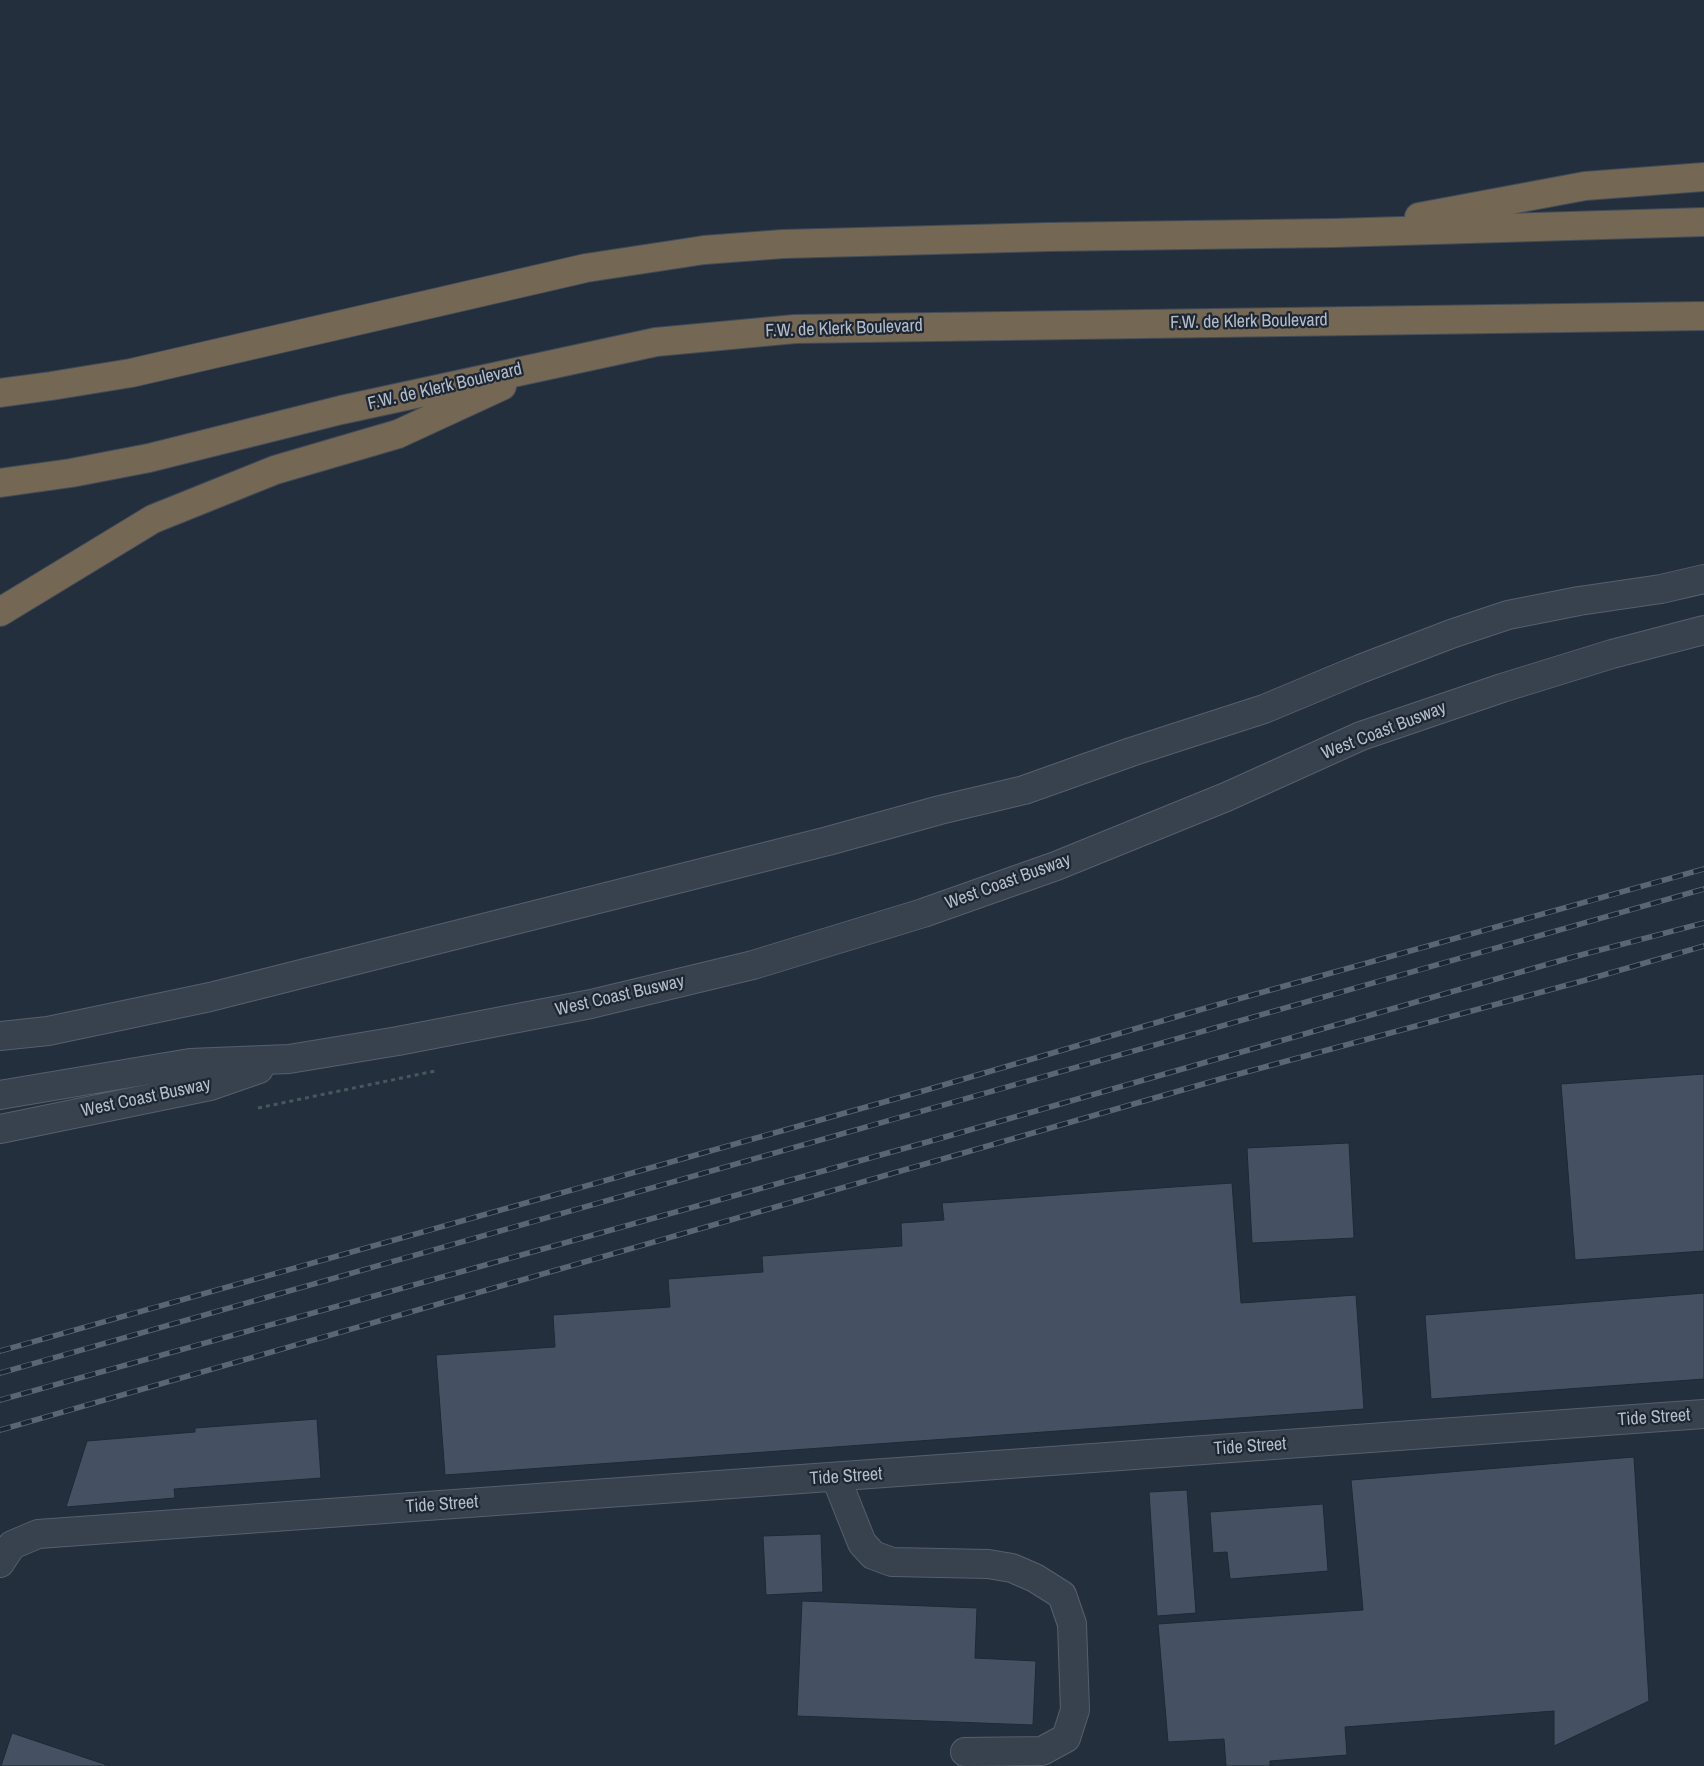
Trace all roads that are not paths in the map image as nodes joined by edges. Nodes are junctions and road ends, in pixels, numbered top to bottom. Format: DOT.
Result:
graph roads {
  1 [pos="1704,177"];
  2 [pos="1704,222"];
  3 [pos="1334,234"];
  4 [pos="1704,316"];
  5 [pos="548,364"];
  6 [pos="0,393"];
  7 [pos="0,483"];
  8 [pos="1704,579"];
  9 [pos="0,612"];
  10 [pos="1704,630"];
  11 [pos="0,1036"];
  12 [pos="289,1059"];
  13 [pos="0,1096"];
  14 [pos="0,1129"];
  15 [pos="1704,1414"];
  16 [pos="836,1478"];
  17 [pos="0,1563"];
  18 [pos="965,1752"];
  1 -- 3 [label="highway"];
  2 -- 3 [label="highway"];
  3 -- 6 [label="highway"];
  4 -- 5 [label="highway, F.W. de Klerk Boulevard"];
  5 -- 7 [label="highway, F.W. de Klerk Boulevard"];
  5 -- 9 [label="highway"];
  8 -- 11 [label="street"];
  10 -- 12 [label="street, West Coast Busway"];
  12 -- 13 [label="street, West Coast Busway"];
  12 -- 14 [label="street, West Coast Busway"];
  15 -- 16 [label="street, Tide Street"];
  16 -- 17 [label="street, Tide Street"];
  16 -- 18 [label="street"];
}
